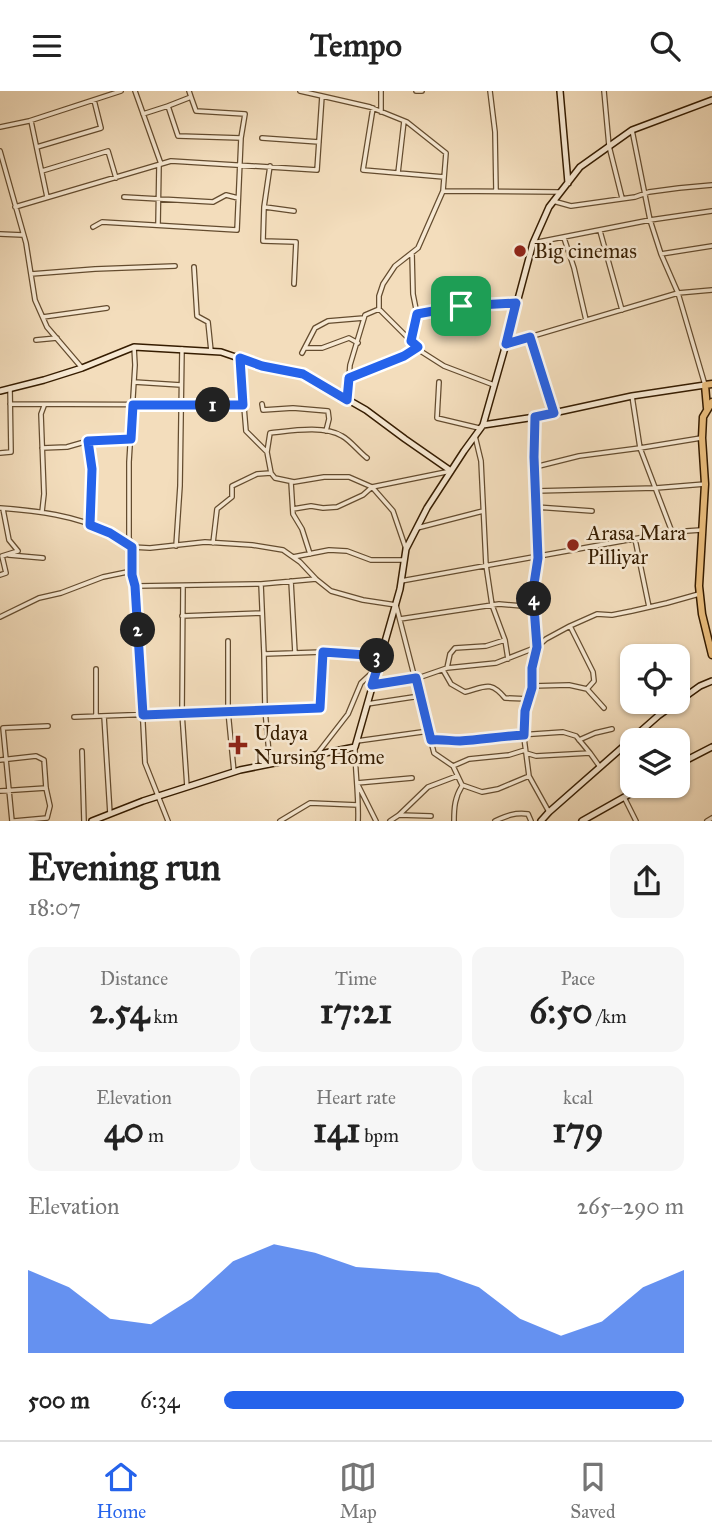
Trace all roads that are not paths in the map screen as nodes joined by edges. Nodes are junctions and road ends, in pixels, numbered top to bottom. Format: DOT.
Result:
graph roads {
  1 [pos="121,91"];
  2 [pos="135,91"];
  3 [pos="189,91"];
  4 [pos="303,91"];
  5 [pos="340,91"];
  6 [pos="381,91"];
  7 [pos="416,91"];
  8 [pos="422,91"];
  9 [pos="490,91"];
  10 [pos="559,91"];
  11 [pos="604,91"];
  12 [pos="322,96"];
  13 [pos="191,97"];
  14 [pos="94,100"];
  15 [pos="341,100"];
  16 [pos="712,100"];
  17 [pos="167,106"];
  18 [pos="373,108"];
  19 [pos="381,112"];
  20 [pos="143,114"];
  21 [pos="31,120"];
  22 [pos="404,121"];
  23 [pos="0,127"];
  24 [pos="632,130"];
  25 [pos="241,138"];
  26 [pos="262,138"];
  27 [pos="319,142"];
  28 [pos="609,146"];
  29 [pos="37,147"];
  30 [pos="0,151"];
  31 [pos="160,165"];
  32 [pos="240,165"];
  33 [pos="270,166"];
  34 [pos="2,168"];
  35 [pos="363,170"];
  36 [pos="42,171"];
  37 [pos="358,173"];
  38 [pos="398,173"];
  39 [pos="444,177"];
  40 [pos="116,178"];
  41 [pos="568,183"];
  42 [pos="712,185"];
  43 [pos="443,191"];
  44 [pos="496,191"];
  45 [pos="559,192"];
  46 [pos="645,194"];
  47 [pos="47,197"];
  48 [pos="124,197"];
  49 [pos="238,198"];
  50 [pos="622,198"];
  51 [pos="159,199"];
  52 [pos="553,201"];
  53 [pos="15,207"];
  54 [pos="264,207"];
  55 [pos="294,211"];
  56 [pos="712,211"];
  57 [pos="650,221"];
  58 [pos="158,225"];
  59 [pos="93,227"];
  60 [pos="600,230"];
  61 [pos="0,234"];
  62 [pos="23,235"];
  63 [pos="564,237"];
  64 [pos="533,243"];
  65 [pos="712,246"];
  66 [pos="412,253"];
  67 [pos="661,254"];
  68 [pos="175,266"];
  69 [pos="194,267"];
  70 [pos="31,274"];
  71 [pos="294,284"];
  72 [pos="712,290"];
  73 [pos="678,293"];
  74 [pos="516,303"];
  75 [pos="107,308"];
  76 [pos="379,309"];
  77 [pos="622,310"];
  78 [pos="417,314"];
  79 [pos="43,317"];
  80 [pos="365,318"];
  81 [pos="586,320"];
  82 [pos="530,337"];
  83 [pos="57,338"];
  84 [pos="36,340"];
  85 [pos="411,341"];
  86 [pos="358,343"];
  87 [pos="506,344"];
  88 [pos="134,347"];
  89 [pos="418,347"];
  90 [pos="182,349"];
  91 [pos="211,351"];
  92 [pos="240,358"];
  93 [pos="82,368"];
  94 [pos="349,378"];
  95 [pos="134,382"];
  96 [pos="439,382"];
  97 [pos="182,385"];
  98 [pos="709,385"];
  99 [pos="494,386"];
  100 [pos="10,388"];
  101 [pos="0,391"];
  102 [pos="632,396"];
  103 [pos="347,400"];
  104 [pos="712,401"];
  105 [pos="10,404"];
  106 [pos="262,404"];
  107 [pos="44,405"];
  108 [pos="133,405"];
  109 [pos="182,405"];
  110 [pos="243,405"];
  111 [pos="707,408"];
  112 [pos="554,413"];
  113 [pos="535,417"];
  114 [pos="481,426"];
  115 [pos="326,431"];
  116 [pos="475,434"];
  117 [pos="702,438"];
  118 [pos="131,439"];
  119 [pos="88,441"];
  120 [pos="42,448"];
  121 [pos="640,448"];
  122 [pos="267,452"];
  123 [pos="0,453"];
  124 [pos="367,458"];
  125 [pos="535,467"];
  126 [pos="451,471"];
  127 [pos="271,473"];
  128 [pos="291,482"];
  129 [pos="705,484"];
  130 [pos="372,487"];
  131 [pos="656,488"];
  132 [pos="535,491"];
  133 [pos="536,507"];
  134 [pos="1,508"];
  135 [pos="293,509"];
  136 [pos="712,509"];
  137 [pos="703,510"];
  138 [pos="483,511"];
  139 [pos="592,511"];
  140 [pos="42,512"];
  141 [pos="90,525"];
  142 [pos="417,528"];
  143 [pos="701,530"];
  144 [pos="672,532"];
  145 [pos="635,539"];
  146 [pos="213,543"];
  147 [pos="176,546"];
  148 [pos="132,547"];
  149 [pos="405,549"];
  150 [pos="7,554"];
  151 [pos="310,554"];
  152 [pos="293,557"];
  153 [pos="43,558"];
  154 [pos="538,558"];
  155 [pos="404,560"];
  156 [pos="486,565"];
  157 [pos="132,571"];
  158 [pos="0,575"];
  159 [pos="316,579"];
  160 [pos="290,581"];
  161 [pos="401,581"];
  162 [pos="261,584"];
  163 [pos="183,585"];
  164 [pos="135,586"];
  165 [pos="699,594"];
  166 [pos="396,605"];
  167 [pos="492,605"];
  168 [pos="534,607"];
  169 [pos="649,607"];
  170 [pos="262,613"];
  171 [pos="182,616"];
  172 [pos="0,617"];
  173 [pos="400,619"];
  174 [pos="570,626"];
  175 [pos="505,640"];
  176 [pos="228,641"];
  177 [pos="537,647"];
  178 [pos="323,652"];
  179 [pos="295,653"];
  180 [pos="264,654"];
  181 [pos="712,655"];
  182 [pos="381,656"];
  183 [pos="508,659"];
  184 [pos="378,668"];
  185 [pos="96,669"];
  186 [pos="445,669"];
  187 [pos="416,678"];
  188 [pos="712,681"];
  189 [pos="372,685"];
  190 [pos="532,686"];
  191 [pos="587,689"];
  192 [pos="420,696"];
  193 [pos="529,699"];
  194 [pos="367,704"];
  195 [pos="604,708"];
  196 [pos="265,710"];
  197 [pos="229,711"];
  198 [pos="182,713"];
  199 [pos="143,715"];
  200 [pos="96,716"];
  201 [pos="104,716"];
  202 [pos="74,717"];
  203 [pos="48,726"];
  204 [pos="612,730"];
  205 [pos="429,731"];
  206 [pos="2,733"];
  207 [pos="524,735"];
  208 [pos="431,740"];
  209 [pos="579,740"];
  210 [pos="356,744"];
  211 [pos="712,747"];
  212 [pos="82,751"];
  213 [pos="526,751"];
  214 [pos="590,753"];
  215 [pos="317,754"];
  216 [pos="690,758"];
  217 [pos="0,760"];
  218 [pos="6,760"];
  219 [pos="270,764"];
  220 [pos="453,766"];
  221 [pos="600,767"];
  222 [pos="234,772"];
  223 [pos="457,776"];
  224 [pos="530,776"];
  225 [pos="412,778"];
  226 [pos="357,783"];
  227 [pos="462,785"];
  228 [pos="187,787"];
  229 [pos="46,788"];
  230 [pos="0,791"];
  231 [pos="9,791"];
  232 [pos="158,796"];
  233 [pos="622,798"];
  234 [pos="624,798"];
  235 [pos="358,805"];
  236 [pos="549,812"];
  237 [pos="110,814"];
  238 [pos="399,815"];
  239 [pos="431,816"];
  240 [pos="712,818"];
  241 [pos="281,820"];
  242 [pos="13,821"];
  243 [pos="84,821"];
  244 [pos="92,821"];
  245 [pos="168,821"];
  246 [pos="358,821"];
  247 [pos="376,821"];
  248 [pos="390,821"];
  249 [pos="454,821"];
  250 [pos="495,821"];
  251 [pos="531,821"];
  252 [pos="541,821"];
  253 [pos="582,821"];
  254 [pos="636,821"];
  255 [pos="707,821"];
  1 -- 14 [label="street"];
  2 -- 20 [label="street"];
  3 -- 13 [label="street"];
  4 -- 12 [label="street"];
  5 -- 15 [label="street"];
  6 -- 19 [label="street"];
  7 -- 8 [label="street"];
  9 -- 44 [label="street"];
  10 -- 41 [label="main road"];
  11 -- 28 [label="street"];
  12 -- 15 [label="street"];
  12 -- 27 [label="street"];
  13 -- 17 [label="street"];
  13 -- 25 [label="street"];
  14 -- 21 [label="street"];
  14 -- 29 [label="street"];
  15 -- 18 [label="street"];
  16 -- 24 [label="main road"];
  17 -- 20 [label="street"];
  17 -- 25 [label="street"];
  18 -- 19 [label="street"];
  18 -- 35 [label="street"];
  19 -- 22 [label="street"];
  20 -- 31 [label="street"];
  21 -- 23 [label="street"];
  21 -- 29 [label="street"];
  22 -- 38 [label="street"];
  22 -- 39 [label="street"];
  24 -- 28 [label="main road"];
  24 -- 46 [label="street"];
  25 -- 32 [label="street"];
  26 -- 27 [label="street"];
  27 -- 33 [label="street"];
  28 -- 41 [label="main road"];
  28 -- 50 [label="street"];
  29 -- 36 [label="street"];
  30 -- 34 [label="street"];
  31 -- 32 [label="street"];
  31 -- 40 [label="street"];
  31 -- 51 [label="street"];
  32 -- 33 [label="street"];
  32 -- 49 [label="street"];
  33 -- 54 [label="street"];
  34 -- 53 [label="street"];
  35 -- 37 [label="street"];
  35 -- 38 [label="street"];
  36 -- 40 [label="street"];
  36 -- 47 [label="street"];
  38 -- 39 [label="street"];
  39 -- 43 [label="street"];
  40 -- 47 [label="street"];
  41 -- 45 [label="main road"];
  42 -- 46 [label="street"];
  43 -- 44 [label="street"];
  43 -- 66 [label="street"];
  44 -- 45 [label="street"];
  45 -- 52 [label="main road"];
  46 -- 50 [label="street"];
  46 -- 57 [label="street"];
  47 -- 53 [label="street"];
  48 -- 51 [label="street"];
  49 -- 51 [label="street"];
  49 -- 58 [label="street"];
  50 -- 52 [label="street"];
  51 -- 58 [label="street"];
  52 -- 64 [label="main road"];
  53 -- 62 [label="street"];
  54 -- 55 [label="street"];
  54 -- 71 [label="street"];
  56 -- 57 [label="street"];
  57 -- 60 [label="street"];
  57 -- 67 [label="street"];
  58 -- 59 [label="street"];
  60 -- 63 [label="street"];
  60 -- 77 [label="street"];
  61 -- 62 [label="street"];
  62 -- 70 [label="street"];
  63 -- 64 [label="street"];
  63 -- 81 [label="street"];
  64 -- 74 [label="main road"];
  65 -- 67 [label="street"];
  66 -- 76 [label="street"];
  66 -- 78 [label="street"];
  67 -- 73 [label="street"];
  68 -- 70 [label="street"];
  69 -- 91 [label="street"];
  70 -- 79 [label="street"];
  72 -- 73 [label="street"];
  73 -- 77 [label="street"];
  73 -- 98 [label="street"];
  74 -- 78 [label="street"];
  74 -- 87 [label="main road"];
  75 -- 79 [label="street"];
  76 -- 80 [label="street"];
  76 -- 85 [label="street"];
  77 -- 81 [label="street"];
  78 -- 85 [label="street"];
  79 -- 83 [label="street"];
  80 -- 86 [label="street"];
  80 -- 86 [label="street"];
  81 -- 82 [label="street"];
  82 -- 87 [label="street"];
  82 -- 112 [label="street"];
  83 -- 84 [label="street"];
  83 -- 93 [label="street"];
  85 -- 89 [label="street"];
  86 -- 94 [label="street"];
  87 -- 99 [label="main road"];
  88 -- 90 [label="main road"];
  88 -- 93 [label="main road"];
  88 -- 95 [label="street"];
  89 -- 94 [label="street"];
  89 -- 99 [label="street"];
  90 -- 91 [label="main road"];
  90 -- 97 [label="street"];
  91 -- 92 [label="main road"];
  92 -- 103 [label="main road"];
  92 -- 110 [label="street"];
  93 -- 100 [label="main road"];
  94 -- 103 [label="street"];
  95 -- 97 [label="street"];
  95 -- 108 [label="street"];
  96 -- 114 [label="street"];
  97 -- 109 [label="street"];
  98 -- 102 [label="main road"];
  98 -- 111 [label="main road"];
  99 -- 114 [label="main road"];
  100 -- 101 [label="main road"];
  100 -- 105 [label="street"];
  102 -- 112 [label="main road"];
  102 -- 121 [label="street"];
  103 -- 126 [label="main road"];
  104 -- 111 [label="main road"];
  105 -- 107 [label="street"];
  105 -- 123 [label="street"];
  106 -- 115 [label="street"];
  107 -- 108 [label="street"];
  107 -- 120 [label="street"];
  108 -- 109 [label="street"];
  108 -- 118 [label="street"];
  109 -- 110 [label="street"];
  109 -- 147 [label="street"];
  110 -- 122 [label="street"];
  111 -- 117 [label="main road"];
  112 -- 113 [label="main road"];
  113 -- 114 [label="main road"];
  113 -- 125 [label="street"];
  114 -- 116 [label="main road"];
  115 -- 122 [label="street"];
  115 -- 124 [label="street"];
  116 -- 126 [label="main road"];
  116 -- 138 [label="street"];
  117 -- 121 [label="street"];
  117 -- 129 [label="main road"];
  118 -- 119 [label="street"];
  118 -- 148 [label="street"];
  119 -- 120 [label="street"];
  119 -- 141 [label="street"];
  120 -- 140 [label="street"];
  121 -- 125 [label="street"];
  121 -- 131 [label="street"];
  122 -- 127 [label="street"];
  125 -- 132 [label="street"];
  126 -- 130 [label="street"];
  126 -- 142 [label="main road"];
  127 -- 128 [label="street"];
  127 -- 146 [label="street"];
  128 -- 130 [label="street"];
  128 -- 135 [label="street"];
  129 -- 131 [label="street"];
  129 -- 137 [label="main road"];
  130 -- 135 [label="street"];
  130 -- 149 [label="street"];
  131 -- 132 [label="street"];
  131 -- 144 [label="street"];
  132 -- 133 [label="street"];
  133 -- 139 [label="street"];
  133 -- 154 [label="street"];
  134 -- 140 [label="street"];
  134 -- 150 [label="street"];
  135 -- 151 [label="street"];
  136 -- 137 [label="main road"];
  137 -- 143 [label="main road"];
  138 -- 142 [label="street"];
  138 -- 156 [label="street"];
  140 -- 141 [label="street"];
  141 -- 148 [label="street"];
  142 -- 149 [label="main road"];
  143 -- 144 [label="street"];
  143 -- 165 [label="main road"];
  144 -- 145 [label="street"];
  145 -- 154 [label="street"];
  145 -- 169 [label="street"];
  146 -- 147 [label="street"];
  146 -- 152 [label="street"];
  147 -- 148 [label="street"];
  148 -- 157 [label="street"];
  149 -- 155 [label="main road"];
  150 -- 153 [label="street"];
  150 -- 158 [label="street"];
  151 -- 152 [label="street"];
  151 -- 155 [label="street"];
  152 -- 159 [label="street"];
  154 -- 156 [label="street"];
  154 -- 168 [label="street"];
  155 -- 161 [label="main road"];
  156 -- 161 [label="street"];
  156 -- 167 [label="street"];
  157 -- 164 [label="street"];
  157 -- 172 [label="street"];
  159 -- 160 [label="street"];
  159 -- 166 [label="street"];
  160 -- 162 [label="street"];
  160 -- 179 [label="street"];
  161 -- 166 [label="main road"];
  162 -- 163 [label="street"];
  162 -- 170 [label="street"];
  163 -- 164 [label="street"];
  163 -- 171 [label="street"];
  164 -- 199 [label="street"];
  165 -- 169 [label="street"];
  165 -- 181 [label="main road"];
  166 -- 173 [label="street"];
  166 -- 182 [label="main road"];
  167 -- 168 [label="street"];
  167 -- 173 [label="street"];
  167 -- 175 [label="street"];
  168 -- 177 [label="street"];
  169 -- 174 [label="street"];
  170 -- 171 [label="street"];
  170 -- 180 [label="street"];
  171 -- 198 [label="street"];
  173 -- 187 [label="street"];
  174 -- 177 [label="street"];
  174 -- 191 [label="street"];
  175 -- 183 [label="street"];
  175 -- 186 [label="street"];
  176 -- 197 [label="street"];
  177 -- 183 [label="street"];
  177 -- 190 [label="street"];
  178 -- 179 [label="street"];
  178 -- 182 [label="street"];
  178 -- 196 [label="street"];
  179 -- 180 [label="street"];
  180 -- 196 [label="street"];
  182 -- 184 [label="main road"];
  183 -- 186 [label="street"];
  184 -- 189 [label="main road"];
  184 -- 215 [label="street"];
  185 -- 200 [label="street"];
  186 -- 187 [label="street"];
  186 -- 193 [label="street"];
  187 -- 189 [label="street"];
  187 -- 192 [label="street"];
  188 -- 221 [label="main road"];
  189 -- 194 [label="main road"];
  190 -- 191 [label="street"];
  190 -- 193 [label="street"];
  191 -- 195 [label="street"];
  192 -- 194 [label="street"];
  192 -- 205 [label="street"];
  193 -- 207 [label="street"];
  194 -- 210 [label="main road"];
  196 -- 197 [label="street"];
  196 -- 219 [label="street"];
  197 -- 198 [label="street"];
  197 -- 222 [label="street"];
  198 -- 199 [label="street"];
  198 -- 228 [label="street"];
  199 -- 201 [label="street"];
  199 -- 232 [label="street"];
  200 -- 201 [label="street"];
  200 -- 202 [label="street"];
  201 -- 237 [label="street"];
  203 -- 206 [label="street"];
  204 -- 209 [label="street"];
  205 -- 208 [label="street"];
  205 -- 210 [label="street"];
  206 -- 218 [label="street"];
  207 -- 208 [label="street"];
  207 -- 209 [label="street"];
  207 -- 213 [label="street"];
  208 -- 220 [label="street"];
  209 -- 214 [label="street"];
  210 -- 215 [label="main road"];
  210 -- 226 [label="street"];
  211 -- 216 [label="main road"];
  212 -- 243 [label="street"];
  213 -- 214 [label="street"];
  213 -- 220 [label="street"];
  213 -- 224 [label="street"];
  214 -- 221 [label="street"];
  215 -- 219 [label="main road"];
  217 -- 218 [label="street"];
  218 -- 229 [label="street"];
  218 -- 231 [label="street"];
  219 -- 222 [label="main road"];
  220 -- 223 [label="street"];
  221 -- 236 [label="main road"];
  222 -- 228 [label="main road"];
  223 -- 227 [label="street"];
  223 -- 238 [label="street"];
  224 -- 227 [label="street"];
  224 -- 236 [label="street"];
  225 -- 226 [label="street"];
  226 -- 235 [label="street"];
  226 -- 247 [label="street"];
  227 -- 249 [label="street"];
  228 -- 232 [label="main road"];
  229 -- 231 [label="street"];
  229 -- 242 [label="street"];
  230 -- 231 [label="street"];
  231 -- 242 [label="street"];
  232 -- 237 [label="main road"];
  232 -- 245 [label="street"];
  233 -- 253 [label="main road"];
  234 -- 254 [label="street"];
  235 -- 241 [label="street"];
  235 -- 246 [label="street"];
  236 -- 252 [label="main road"];
  237 -- 244 [label="main road"];
  238 -- 239 [label="street"];
  238 -- 248 [label="street"];
  240 -- 255 [label="street"];
  250 -- 251 [label="street"];
}
